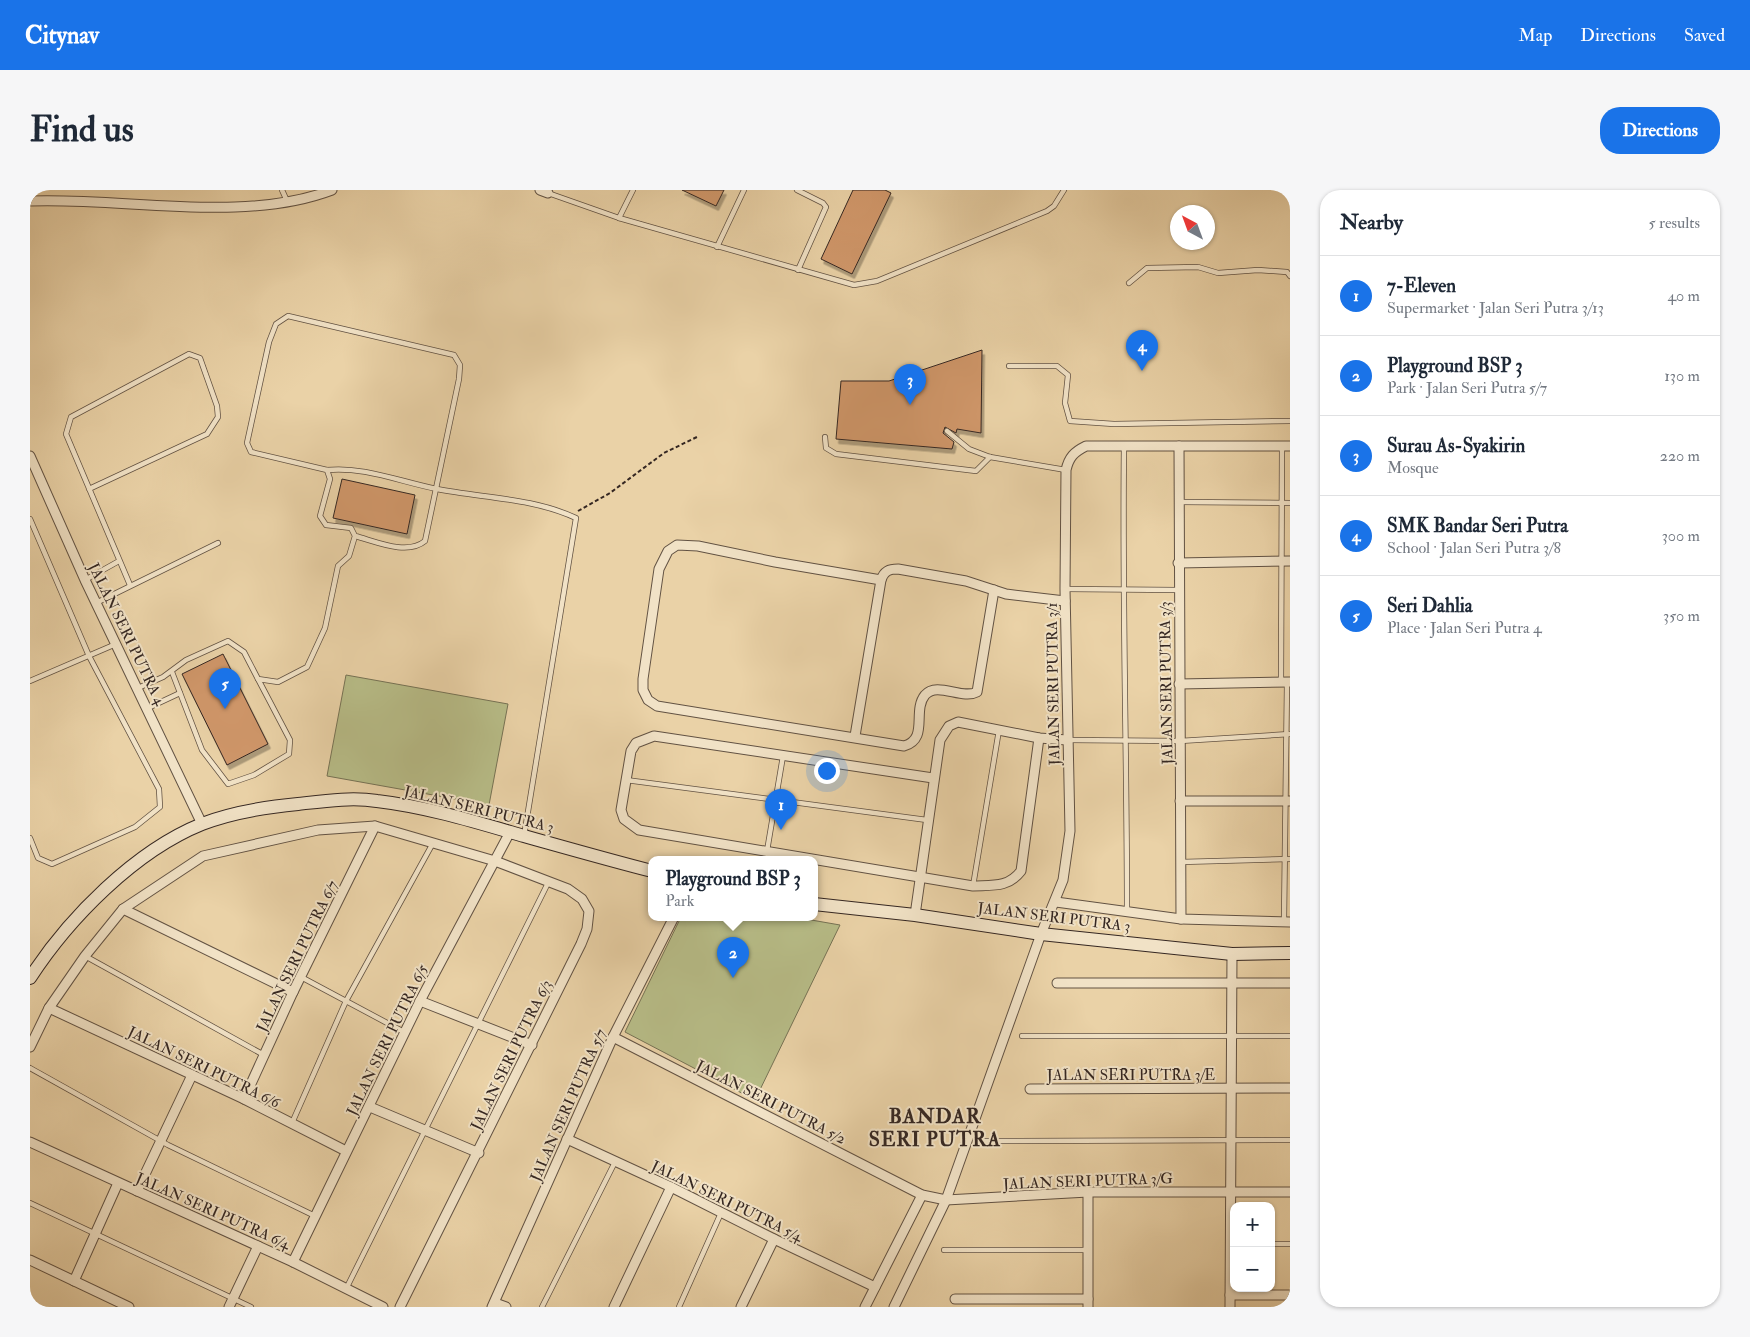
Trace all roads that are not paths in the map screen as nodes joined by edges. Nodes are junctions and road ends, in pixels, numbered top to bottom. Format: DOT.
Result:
graph roads {
  1 [pos="282,190"];
  2 [pos="332,190"];
  3 [pos="633,190"];
  4 [pos="744,190"];
  5 [pos="797,190"];
  6 [pos="1064,190"];
  7 [pos="544,191"];
  8 [pos="40,200"];
  9 [pos="30,201"];
  10 [pos="287,201"];
  11 [pos="30,207"];
  12 [pos="619,218"];
  13 [pos="717,247"];
  14 [pos="798,270"];
  15 [pos="1290,276"];
  16 [pos="1129,283"];
  17 [pos="1009,366"];
  18 [pos="1290,421"];
  19 [pos="947,431"];
  20 [pos="825,437"];
  21 [pos="1124,445"];
  22 [pos="1179,446"];
  23 [pos="1286,446"];
  24 [pos="30,456"];
  25 [pos="990,457"];
  26 [pos="327,470"];
  27 [pos="1066,470"];
  28 [pos="89,489"];
  29 [pos="436,489"];
  30 [pos="1178,502"];
  31 [pos="1282,503"];
  32 [pos="1290,503"];
  33 [pos="30,520"];
  34 [pos="355,536"];
  35 [pos="218,543"];
  36 [pos="119,561"];
  37 [pos="1286,561"];
  38 [pos="1178,563"];
  39 [pos="85,580"];
  40 [pos="881,580"];
  41 [pos="130,585"];
  42 [pos="1065,589"];
  43 [pos="994,590"];
  44 [pos="1122,590"];
  45 [pos="1178,590"];
  46 [pos="1065,601"];
  47 [pos="96,603"];
  48 [pos="116,644"];
  49 [pos="89,656"];
  50 [pos="172,672"];
  51 [pos="258,679"];
  52 [pos="30,680"];
  53 [pos="1286,682"];
  54 [pos="1178,684"];
  55 [pos="138,688"];
  56 [pos="180,693"];
  57 [pos="148,708"];
  58 [pos="999,730"];
  59 [pos="1288,734"];
  60 [pos="855,736"];
  61 [pos="1039,738"];
  62 [pos="1127,738"];
  63 [pos="1067,740"];
  64 [pos="1180,741"];
  65 [pos="783,756"];
  66 [pos="933,778"];
  67 [pos="625,780"];
  68 [pos="777,800"];
  69 [pos="1180,801"];
  70 [pos="1287,801"];
  71 [pos="927,820"];
  72 [pos="202,824"];
  73 [pos="375,826"];
  74 [pos="510,832"];
  75 [pos="524,836"];
  76 [pos="30,838"];
  77 [pos="434,842"];
  78 [pos="767,851"];
  79 [pos="798,856"];
  80 [pos="818,859"];
  81 [pos="1284,859"];
  82 [pos="1290,859"];
  83 [pos="495,860"];
  84 [pos="1181,862"];
  85 [pos="648,870"];
  86 [pos="920,876"];
  87 [pos="549,882"];
  88 [pos="973,886"];
  89 [pos="1056,902"];
  90 [pos="818,904"];
  91 [pos="124,909"];
  92 [pos="1127,912"];
  93 [pos="915,915"];
  94 [pos="1181,919"];
  95 [pos="672,921"];
  96 [pos="1287,923"];
  97 [pos="1041,934"];
  98 [pos="1290,953"];
  99 [pos="1232,954"];
  100 [pos="85,956"];
  101 [pos="301,977"];
  102 [pos="30,978"];
  103 [pos="1056,983"];
  104 [pos="1232,983"];
  105 [pos="1290,983"];
  106 [pos="293,992"];
  107 [pos="346,1001"];
  108 [pos="420,1001"];
  109 [pos="49,1008"];
  110 [pos="477,1023"];
  111 [pos="404,1032"];
  112 [pos="1022,1036"];
  113 [pos="1232,1036"];
  114 [pos="1290,1036"];
  115 [pos="613,1037"];
  116 [pos="532,1045"];
  117 [pos="30,1047"];
  118 [pos="265,1056"];
  119 [pos="30,1068"];
  120 [pos="192,1075"];
  121 [pos="1232,1088"];
  122 [pos="1290,1088"];
  123 [pos="1030,1089"];
  124 [pos="244,1099"];
  125 [pos="370,1107"];
  126 [pos="291,1124"];
  127 [pos="425,1130"];
  128 [pos="567,1139"];
  129 [pos="1231,1140"];
  130 [pos="1290,1140"];
  131 [pos="985,1141"];
  132 [pos="30,1142"];
  133 [pos="162,1142"];
  134 [pos="346,1151"];
  135 [pos="479,1153"];
  136 [pos="615,1162"];
  137 [pos="118,1183"];
  138 [pos="671,1187"];
  139 [pos="137,1191"];
  140 [pos="1088,1192"];
  141 [pos="1231,1192"];
  142 [pos="1290,1192"];
  143 [pos="922,1195"];
  144 [pos="946,1200"];
  145 [pos="1231,1202"];
  146 [pos="30,1203"];
  147 [pos="722,1212"];
  148 [pos="315,1216"];
  149 [pos="95,1234"];
  150 [pos="774,1240"];
  151 [pos="1275,1244"];
  152 [pos="1290,1244"];
  153 [pos="258,1246"];
  154 [pos="1232,1247"];
  155 [pos="944,1250"];
  156 [pos="1088,1250"];
  157 [pos="30,1260"];
  158 [pos="293,1262"];
  159 [pos="74,1281"];
  160 [pos="875,1287"];
  161 [pos="346,1289"];
  162 [pos="1230,1295"];
  163 [pos="1290,1295"];
  164 [pos="234,1298"];
  165 [pos="955,1299"];
  166 [pos="1088,1303"];
  167 [pos="494,1305"];
  168 [pos="129,1307"];
  169 [pos="230,1307"];
  170 [pos="251,1307"];
  171 [pos="383,1307"];
  172 [pos="400,1307"];
  173 [pos="506,1307"];
  174 [pos="542,1307"];
  175 [pos="614,1307"];
  176 [pos="678,1307"];
  177 [pos="741,1307"];
  178 [pos="865,1307"];
  179 [pos="894,1307"];
  180 [pos="1230,1307"];
  1 -- 10 [label="lane"];
  2 -- 10 [label="street"];
  3 -- 12 [label="lane"];
  4 -- 13 [label="lane"];
  5 -- 14 [label="lane"];
  6 -- 14 [label="lane"];
  7 -- 12 [label="lane"];
  8 -- 9 [label="street"];
  8 -- 10 [label="street"];
  8 -- 11 [label="street"];
  12 -- 13 [label="lane"];
  13 -- 14 [label="lane"];
  15 -- 16 [label="lane"];
  17 -- 18 [label="lane"];
  19 -- 25 [label="lane"];
  20 -- 25 [label="lane"];
  21 -- 22 [label="street"];
  21 -- 27 [label="street"];
  21 -- 44 [label="lane"];
  22 -- 23 [label="street"];
  22 -- 30 [label="street, JALAN SERI PUTRA 3/3"];
  23 -- 31 [label="lane"];
  24 -- 39 [label="street, JALAN SERI PUTRA 4"];
  25 -- 27 [label="lane"];
  26 -- 29 [label="lane"];
  26 -- 29 [label="lane"];
  26 -- 34 [label="lane"];
  27 -- 42 [label="street, JALAN SERI PUTRA 3/1"];
  28 -- 28 [label="lane"];
  28 -- 36 [label="lane"];
  29 -- 34 [label="lane"];
  29 -- 75 [label="lane"];
  30 -- 31 [label="lane"];
  30 -- 38 [label="street, JALAN SERI PUTRA 3/3"];
  31 -- 32 [label="lane"];
  31 -- 37 [label="lane"];
  33 -- 49 [label="lane"];
  34 -- 51 [label="lane"];
  35 -- 41 [label="lane"];
  36 -- 39 [label="lane"];
  36 -- 41 [label="lane"];
  37 -- 38 [label="street"];
  37 -- 53 [label="lane"];
  38 -- 45 [label="street, JALAN SERI PUTRA 3/3"];
  39 -- 47 [label="street, JALAN SERI PUTRA 4"];
  40 -- 43 [label="street"];
  40 -- 60 [label="street"];
  40 -- 60 [label="street"];
  41 -- 47 [label="lane"];
  42 -- 44 [label="lane"];
  42 -- 46 [label="street, JALAN SERI PUTRA 3/1"];
  43 -- 46 [label="street"];
  43 -- 60 [label="street"];
  44 -- 45 [label="lane"];
  44 -- 62 [label="lane"];
  45 -- 54 [label="street, JALAN SERI PUTRA 3/3"];
  46 -- 63 [label="street, JALAN SERI PUTRA 3/1"];
  47 -- 48 [label="street, JALAN SERI PUTRA 4"];
  48 -- 49 [label="lane"];
  48 -- 55 [label="street, JALAN SERI PUTRA 4"];
  49 -- 52 [label="lane"];
  49 -- 76 [label="lane"];
  50 -- 51 [label="lane"];
  50 -- 55 [label="lane"];
  50 -- 56 [label="lane"];
  51 -- 56 [label="lane"];
  53 -- 54 [label="street"];
  53 -- 59 [label="lane"];
  54 -- 64 [label="street, JALAN SERI PUTRA 3/3"];
  55 -- 57 [label="street, JALAN SERI PUTRA 4"];
  56 -- 57 [label="lane"];
  57 -- 72 [label="street, JALAN SERI PUTRA 4"];
  58 -- 61 [label="street"];
  58 -- 66 [label="street"];
  58 -- 88 [label="lane"];
  59 -- 64 [label="lane"];
  59 -- 70 [label="lane"];
  61 -- 63 [label="street"];
  61 -- 88 [label="street"];
  62 -- 63 [label="lane"];
  62 -- 64 [label="lane"];
  62 -- 92 [label="lane"];
  63 -- 89 [label="street, JALAN SERI PUTRA 3/1"];
  64 -- 69 [label="street, JALAN SERI PUTRA 3/3"];
  65 -- 66 [label="street"];
  65 -- 67 [label="street"];
  65 -- 68 [label="lane"];
  66 -- 71 [label="street"];
  67 -- 68 [label="lane"];
  67 -- 78 [label="street"];
  68 -- 71 [label="lane"];
  68 -- 78 [label="lane"];
  69 -- 70 [label="street"];
  69 -- 84 [label="street, JALAN SERI PUTRA 3/3"];
  70 -- 81 [label="lane"];
  71 -- 86 [label="street"];
  72 -- 74 [label="street, JALAN SERI PUTRA 3"];
  72 -- 102 [label="street, JALAN SERI PUTRA 3"];
  73 -- 77 [label="street, JALAN SERI PUTRA 6/3"];
  73 -- 91 [label="street, JALAN SERI PUTRA 6/3"];
  73 -- 101 [label="street, JALAN SERI PUTRA 6/7"];
  74 -- 75 [label="street, JALAN SERI PUTRA 3"];
  74 -- 83 [label="street, JALAN SERI PUTRA 6/5"];
  75 -- 85 [label="street, JALAN SERI PUTRA 3"];
  77 -- 83 [label="street, JALAN SERI PUTRA 6/3"];
  77 -- 107 [label="lane"];
  78 -- 79 [label="street"];
  80 -- 86 [label="street"];
  81 -- 82 [label="lane"];
  81 -- 84 [label="lane"];
  81 -- 96 [label="lane"];
  83 -- 87 [label="street, JALAN SERI PUTRA 6/3"];
  83 -- 108 [label="street, JALAN SERI PUTRA 6/5"];
  84 -- 94 [label="street, JALAN SERI PUTRA 3/3"];
  86 -- 88 [label="street"];
  86 -- 93 [label="street"];
  87 -- 110 [label="lane"];
  87 -- 116 [label="street, JALAN SERI PUTRA 6/3"];
  89 -- 92 [label="street"];
  89 -- 97 [label="street, JALAN SERI PUTRA 3/1"];
  90 -- 93 [label="street, JALAN SERI PUTRA 3"];
  91 -- 100 [label="street, JALAN SERI PUTRA 6/3"];
  91 -- 106 [label="street"];
  92 -- 94 [label="street"];
  93 -- 97 [label="street, JALAN SERI PUTRA 3"];
  94 -- 96 [label="street"];
  95 -- 115 [label="street, JALAN SERI PUTRA 5/7"];
  97 -- 99 [label="street, JALAN SERI PUTRA 3"];
  97 -- 144 [label="street, JALAN SERI PUTRA 3/1"];
  98 -- 99 [label="street, JALAN SERI PUTRA 3"];
  99 -- 104 [label="street"];
  100 -- 109 [label="street, JALAN SERI PUTRA 6/3"];
  100 -- 118 [label="lane"];
  101 -- 106 [label="street, JALAN SERI PUTRA 6/7"];
  101 -- 107 [label="lane"];
  103 -- 104 [label="street"];
  104 -- 105 [label="street"];
  104 -- 113 [label="street"];
  106 -- 118 [label="street, JALAN SERI PUTRA 6/7"];
  107 -- 111 [label="lane"];
  107 -- 126 [label="lane"];
  108 -- 110 [label="street"];
  108 -- 111 [label="street, JALAN SERI PUTRA 6/5"];
  109 -- 117 [label="street, JALAN SERI PUTRA 6/3"];
  109 -- 120 [label="street, JALAN SERI PUTRA 6/6"];
  110 -- 116 [label="street"];
  110 -- 127 [label="lane"];
  111 -- 125 [label="street, JALAN SERI PUTRA 6/5"];
  112 -- 113 [label="lane"];
  113 -- 114 [label="lane"];
  113 -- 121 [label="street"];
  115 -- 128 [label="street, JALAN SERI PUTRA 5/7"];
  115 -- 143 [label="street, JALAN SERI PUTRA 5/2"];
  116 -- 135 [label="street, JALAN SERI PUTRA 6/3"];
  118 -- 124 [label="street, JALAN SERI PUTRA 6/7"];
  119 -- 133 [label="lane"];
  120 -- 124 [label="street, JALAN SERI PUTRA 6/6"];
  120 -- 133 [label="street"];
  121 -- 122 [label="street, JALAN SERI PUTRA 3/E"];
  121 -- 123 [label="street, JALAN SERI PUTRA 3/E"];
  121 -- 129 [label="street"];
  124 -- 126 [label="street, JALAN SERI PUTRA 6/6"];
  125 -- 127 [label="street"];
  125 -- 134 [label="street, JALAN SERI PUTRA 6/5"];
  126 -- 134 [label="street, JALAN SERI PUTRA 6/6"];
  127 -- 135 [label="street"];
  127 -- 161 [label="lane"];
  128 -- 136 [label="street, JALAN SERI PUTRA 5/4"];
  128 -- 167 [label="street, JALAN SERI PUTRA 5/7"];
  129 -- 130 [label="lane"];
  129 -- 131 [label="lane"];
  129 -- 141 [label="street"];
  132 -- 137 [label="street, JALAN SERI PUTRA 6/4"];
  133 -- 139 [label="street"];
  133 -- 148 [label="lane"];
  134 -- 148 [label="street, JALAN SERI PUTRA 6/5"];
  135 -- 172 [label="street, JALAN SERI PUTRA 6/3"];
  136 -- 138 [label="street, JALAN SERI PUTRA 5/4"];
  136 -- 174 [label="lane"];
  137 -- 139 [label="street, JALAN SERI PUTRA 6/4"];
  137 -- 149 [label="street"];
  138 -- 147 [label="street, JALAN SERI PUTRA 5/4"];
  138 -- 175 [label="street"];
  139 -- 153 [label="street, JALAN SERI PUTRA 6/4"];
  140 -- 141 [label="street, JALAN SERI PUTRA 3/G"];
  140 -- 144 [label="street, JALAN SERI PUTRA 3/G"];
  140 -- 156 [label="street"];
  141 -- 142 [label="street, JALAN SERI PUTRA 3/G"];
  141 -- 145 [label="street"];
  143 -- 144 [label="street, JALAN SERI PUTRA 5/2"];
  143 -- 160 [label="street"];
  144 -- 179 [label="street, JALAN SERI PUTRA 3/1"];
  146 -- 149 [label="lane"];
  147 -- 150 [label="street, JALAN SERI PUTRA 5/4"];
  147 -- 176 [label="lane"];
  148 -- 158 [label="street, JALAN SERI PUTRA 6/5"];
  149 -- 159 [label="street"];
  149 -- 164 [label="lane"];
  150 -- 160 [label="street, JALAN SERI PUTRA 5/4"];
  150 -- 177 [label="street"];
  151 -- 152 [label="lane"];
  153 -- 158 [label="street, JALAN SERI PUTRA 6/4"];
  153 -- 164 [label="street"];
  154 -- 162 [label="street"];
  155 -- 156 [label="lane"];
  156 -- 166 [label="street"];
  157 -- 159 [label="street"];
  158 -- 161 [label="street, JALAN SERI PUTRA 6/4"];
  159 -- 168 [label="street"];
  160 -- 178 [label="street"];
  161 -- 171 [label="street, JALAN SERI PUTRA 6/4"];
  162 -- 163 [label="street"];
  162 -- 180 [label="street"];
  164 -- 169 [label="street"];
  164 -- 170 [label="lane"];
  165 -- 166 [label="street"];
  167 -- 173 [label="street"];
}
